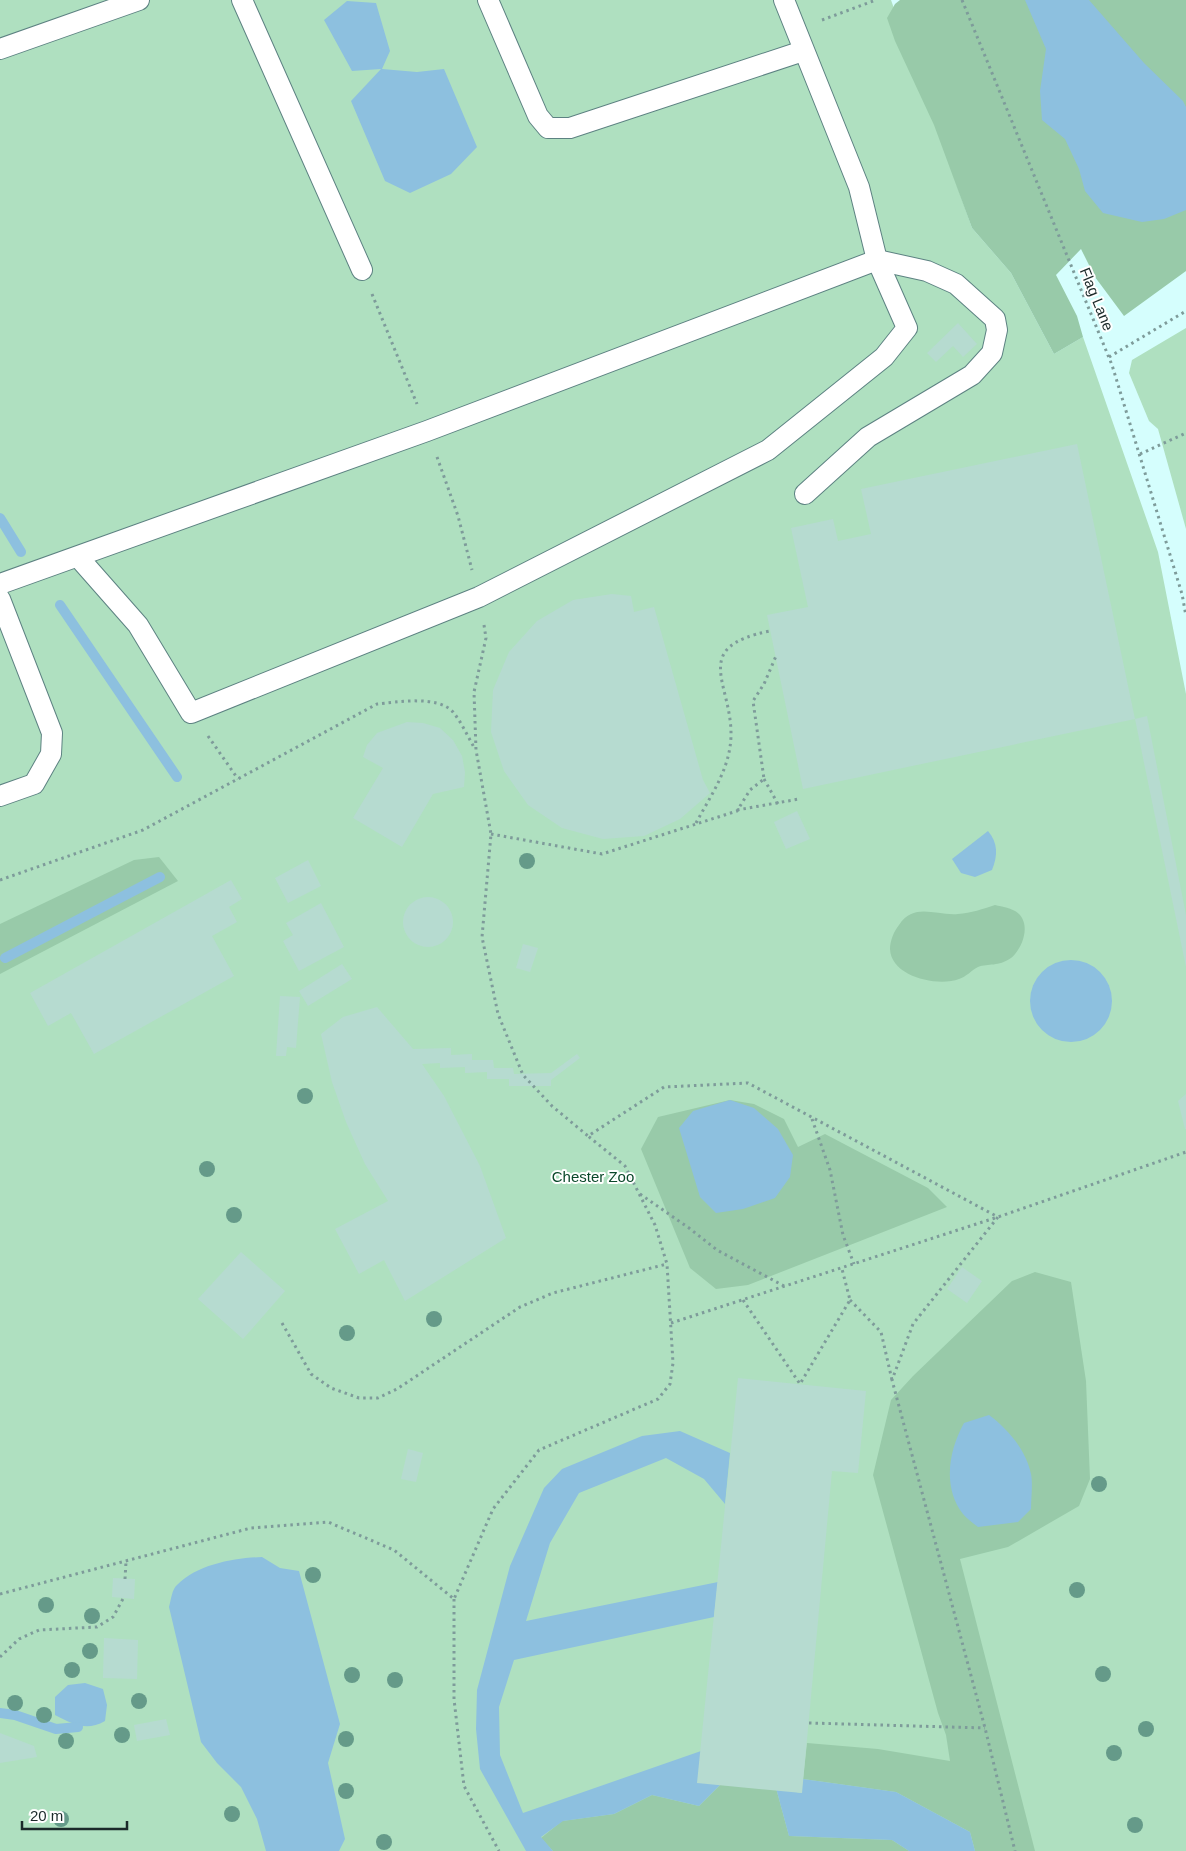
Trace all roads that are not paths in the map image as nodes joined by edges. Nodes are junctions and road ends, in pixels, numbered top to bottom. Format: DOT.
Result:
graph roads {
  1 [pos="139,0"];
  2 [pos="242,0"];
  3 [pos="488,0"];
  4 [pos="784,0"];
  5 [pos="0,49"];
  6 [pos="803,50"];
  7 [pos="877,260"];
  8 [pos="362,270"];
  9 [pos="805,494"];
  10 [pos="79,558"];
  11 [pos="0,584"];
  12 [pos="0,599"];
  13 [pos="0,796"];
  1 -- 5 [label="lane"];
  2 -- 8 [label="lane"];
  3 -- 6 [label="lane"];
  4 -- 6 [label="lane"];
  6 -- 7 [label="lane"];
  7 -- 9 [label="lane"];
  7 -- 10 [label="lane"];
  7 -- 10 [label="lane"];
  10 -- 11 [label="lane"];
  12 -- 13 [label="lane"];
}
